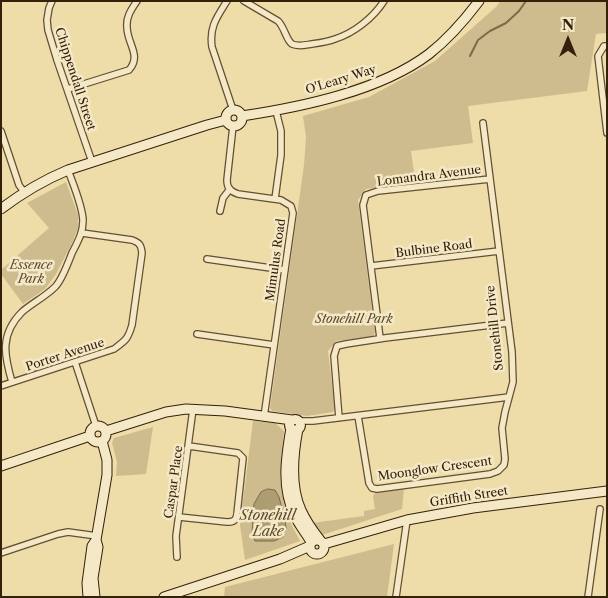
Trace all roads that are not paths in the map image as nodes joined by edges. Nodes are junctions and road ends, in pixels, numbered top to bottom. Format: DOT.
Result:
graph roads {
  1 [pos="52,1"];
  2 [pos="137,1"];
  3 [pos="226,1"];
  4 [pos="244,1"];
  5 [pos="384,1"];
  6 [pos="479,1"];
  7 [pos="605,46"];
  8 [pos="68,89"];
  9 [pos="233,110"];
  10 [pos="276,111"];
  11 [pos="242,116"];
  12 [pos="230,123"];
  13 [pos="483,123"];
  14 [pos="1,131"];
  15 [pos="607,133"];
  16 [pos="92,162"];
  17 [pos="68,170"];
  18 [pos="490,179"];
  19 [pos="230,189"];
  20 [pos="24,192"];
  21 [pos="275,198"];
  22 [pos="1,209"];
  23 [pos="220,210"];
  24 [pos="82,233"];
  25 [pos="499,251"];
  26 [pos="207,258"];
  27 [pos="372,266"];
  28 [pos="285,270"];
  29 [pos="508,323"];
  30 [pos="196,334"];
  31 [pos="380,338"];
  32 [pos="274,345"];
  33 [pos="75,362"];
  34 [pos="12,382"];
  35 [pos="1,386"];
  36 [pos="509,397"];
  37 [pos="193,409"];
  38 [pos="358,416"];
  39 [pos="264,417"];
  40 [pos="339,418"];
  41 [pos="295,425"];
  42 [pos="96,426"];
  43 [pos="106,431"];
  44 [pos="90,436"];
  45 [pos="102,441"];
  46 [pos="189,446"];
  47 [pos="1,466"];
  48 [pos="607,490"];
  49 [pos="600,509"];
  50 [pos="179,517"];
  51 [pos="407,520"];
  52 [pos="97,538"];
  53 [pos="317,545"];
  54 [pos="1,552"];
  55 [pos="177,557"];
  56 [pos="171,596"];
  57 [pos="88,597"];
  58 [pos="95,597"];
  59 [pos="396,597"];
  60 [pos="588,597"];
  1 -- 8 [label="street, Chippendall Street"];
  2 -- 8 [label="street"];
  3 -- 9 [label="street"];
  4 -- 5 [label="street"];
  6 -- 10 [label="street, O'Leary Way"];
  7 -- 15 [label="street"];
  8 -- 16 [label="street, Chippendall Street"];
  9 -- 11 [label="street"];
  9 -- 12 [label="street"];
  10 -- 11 [label="street, O'Leary Way"];
  10 -- 21 [label="street"];
  11 -- 12 [label="street"];
  12 -- 16 [label="street"];
  12 -- 19 [label="street"];
  13 -- 18 [label="street, Stonehill Drive"];
  14 -- 20 [label="street"];
  16 -- 17 [label="street"];
  17 -- 20 [label="street"];
  17 -- 24 [label="street"];
  18 -- 25 [label="street, Stonehill Drive"];
  18 -- 27 [label="street, Lomandra Avenue"];
  19 -- 21 [label="street"];
  19 -- 23 [label="street"];
  20 -- 22 [label="street"];
  21 -- 28 [label="street, Mimulus Road"];
  24 -- 33 [label="street, Porter Avenue"];
  24 -- 34 [label="street"];
  25 -- 27 [label="street, Bulbine Road"];
  25 -- 29 [label="street, Stonehill Drive"];
  26 -- 28 [label="street"];
  27 -- 31 [label="street, Lomandra Avenue"];
  28 -- 32 [label="street, Mimulus Road"];
  29 -- 31 [label="street"];
  29 -- 36 [label="street, Stonehill Drive"];
  30 -- 32 [label="street"];
  31 -- 40 [label="street"];
  32 -- 39 [label="street, Mimulus Road"];
  33 -- 34 [label="street, Porter Avenue"];
  33 -- 42 [label="street"];
  34 -- 35 [label="street, Porter Avenue"];
  36 -- 38 [label="street"];
  36 -- 38 [label="street, Moonglow Crescent"];
  37 -- 39 [label="street"];
  37 -- 43 [label="street"];
  37 -- 46 [label="street, Caspar Place"];
  38 -- 40 [label="street"];
  39 -- 41 [label="street"];
  40 -- 41 [label="street"];
  41 -- 53 [label="street"];
  42 -- 43 [label="street"];
  42 -- 44 [label="street"];
  43 -- 45 [label="street"];
  44 -- 45 [label="street"];
  44 -- 47 [label="street"];
  45 -- 52 [label="street"];
  46 -- 50 [label="street, Caspar Place"];
  46 -- 50 [label="street"];
  48 -- 51 [label="street, Griffith Street"];
  49 -- 60 [label="street"];
  50 -- 55 [label="street, Caspar Place"];
  51 -- 53 [label="street, Griffith Street"];
  51 -- 59 [label="street"];
  52 -- 54 [label="street"];
  52 -- 57 [label="street"];
  52 -- 58 [label="street"];
  53 -- 56 [label="street, Griffith Street"];
}
